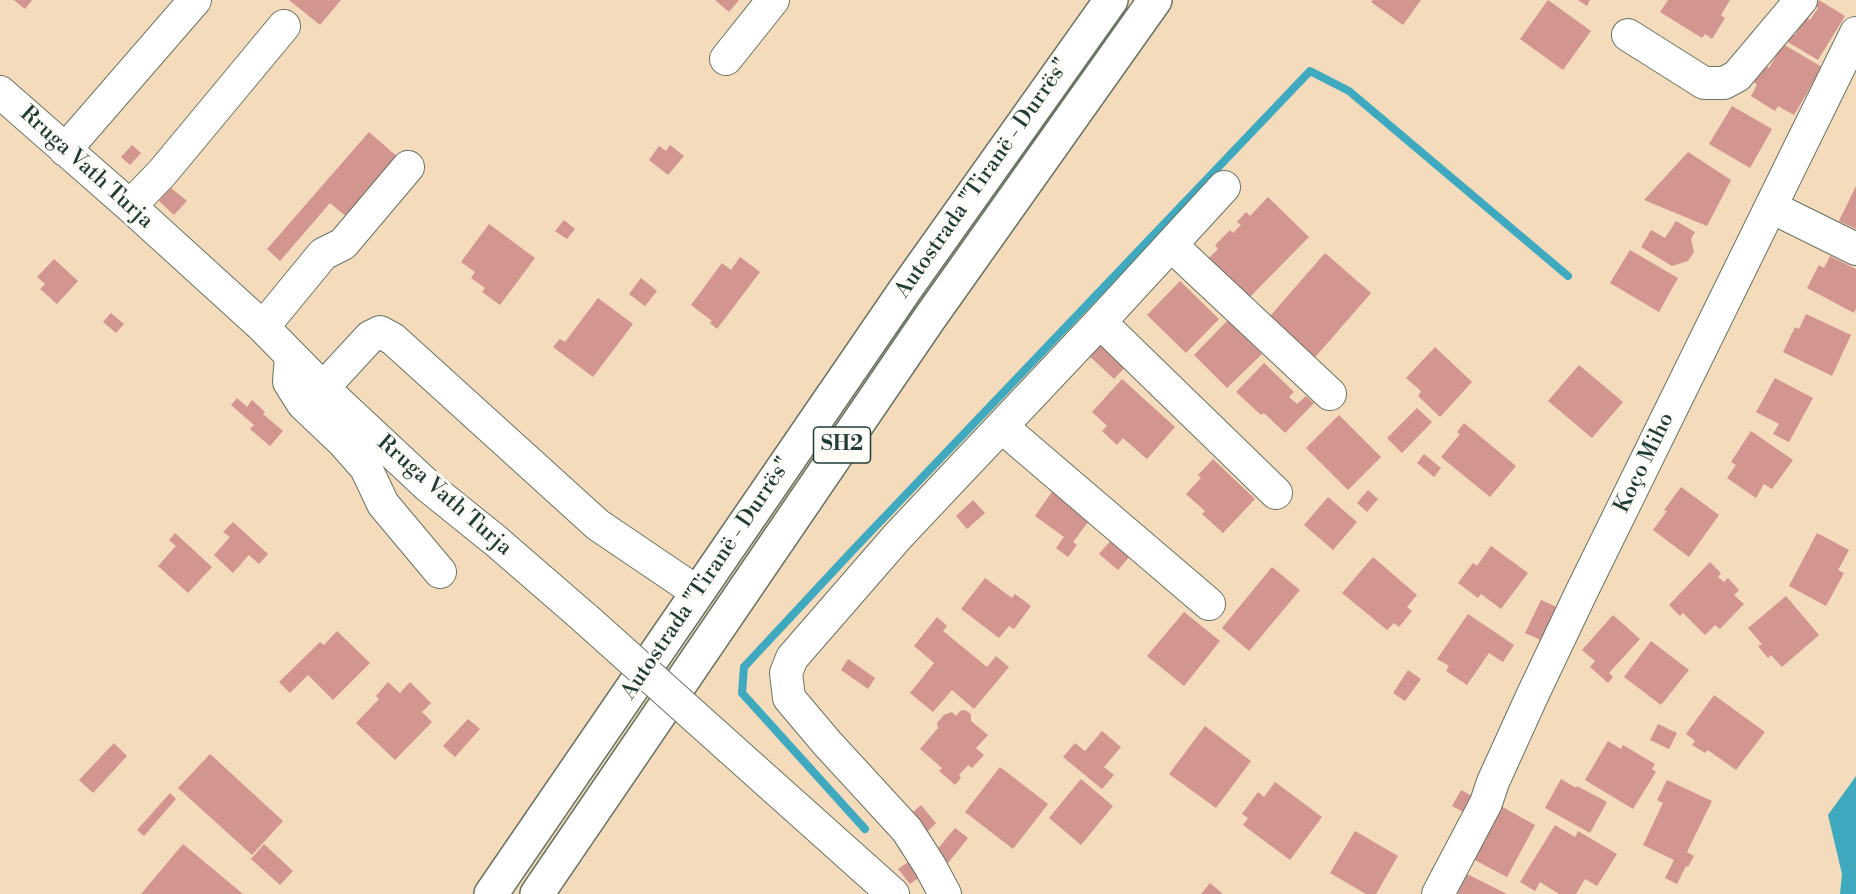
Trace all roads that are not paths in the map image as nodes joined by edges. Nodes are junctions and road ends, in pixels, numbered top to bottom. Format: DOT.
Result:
graph roads {
  1 [pos="195,0"];
  2 [pos="773,0"];
  3 [pos="1111,0"];
  4 [pos="1155,0"];
  5 [pos="1801,0"];
  6 [pos="284,26"];
  7 [pos="1856,33"];
  8 [pos="1628,35"];
  9 [pos="726,59"];
  10 [pos="0,92"];
  11 [pos="65,150"];
  12 [pos="408,167"];
  13 [pos="1224,187"];
  14 [pos="130,206"];
  15 [pos="1771,207"];
  16 [pos="1171,245"];
  17 [pos="1856,249"];
  18 [pos="1100,322"];
  19 [pos="263,327"];
  20 [pos="291,356"];
  21 [pos="323,388"];
  22 [pos="1330,394"];
  23 [pos="1002,427"];
  24 [pos="1276,493"];
  25 [pos="440,572"];
  26 [pos="697,592"];
  27 [pos="1209,604"];
  28 [pos="491,894"];
  29 [pos="537,894"];
  30 [pos="894,894"];
  31 [pos="945,894"];
  32 [pos="1438,894"];
  1 -- 11 [label="street"];
  2 -- 9 [label="street"];
  3 -- 26 [label="highway, Autostrada \"Tiranë - Durrës\" / SH2"];
  4 -- 29 [label="highway, Autostrada \"Tiranë - Durrës\" / SH2"];
  5 -- 8 [label="street"];
  6 -- 14 [label="street"];
  7 -- 15 [label="street, Koço Miho"];
  10 -- 11 [label="street, Rruga Vath Turja"];
  11 -- 14 [label="street, Rruga Vath Turja"];
  12 -- 19 [label="street"];
  13 -- 16 [label="street"];
  14 -- 19 [label="street, Rruga Vath Turja"];
  15 -- 17 [label="street"];
  15 -- 32 [label="street, Koço Miho"];
  16 -- 18 [label="street"];
  16 -- 22 [label="street"];
  18 -- 23 [label="street"];
  18 -- 24 [label="street"];
  19 -- 20 [label="street, Rruga Vath Turja"];
  20 -- 21 [label="street, Rruga Vath Turja"];
  20 -- 25 [label="street"];
  21 -- 26 [label="street"];
  21 -- 30 [label="street, Rruga Vath Turja, bridge"];
  23 -- 27 [label="street"];
  23 -- 31 [label="street"];
  26 -- 28 [label="highway, Autostrada \"Tiranë - Durrës\" / SH2"];
}
